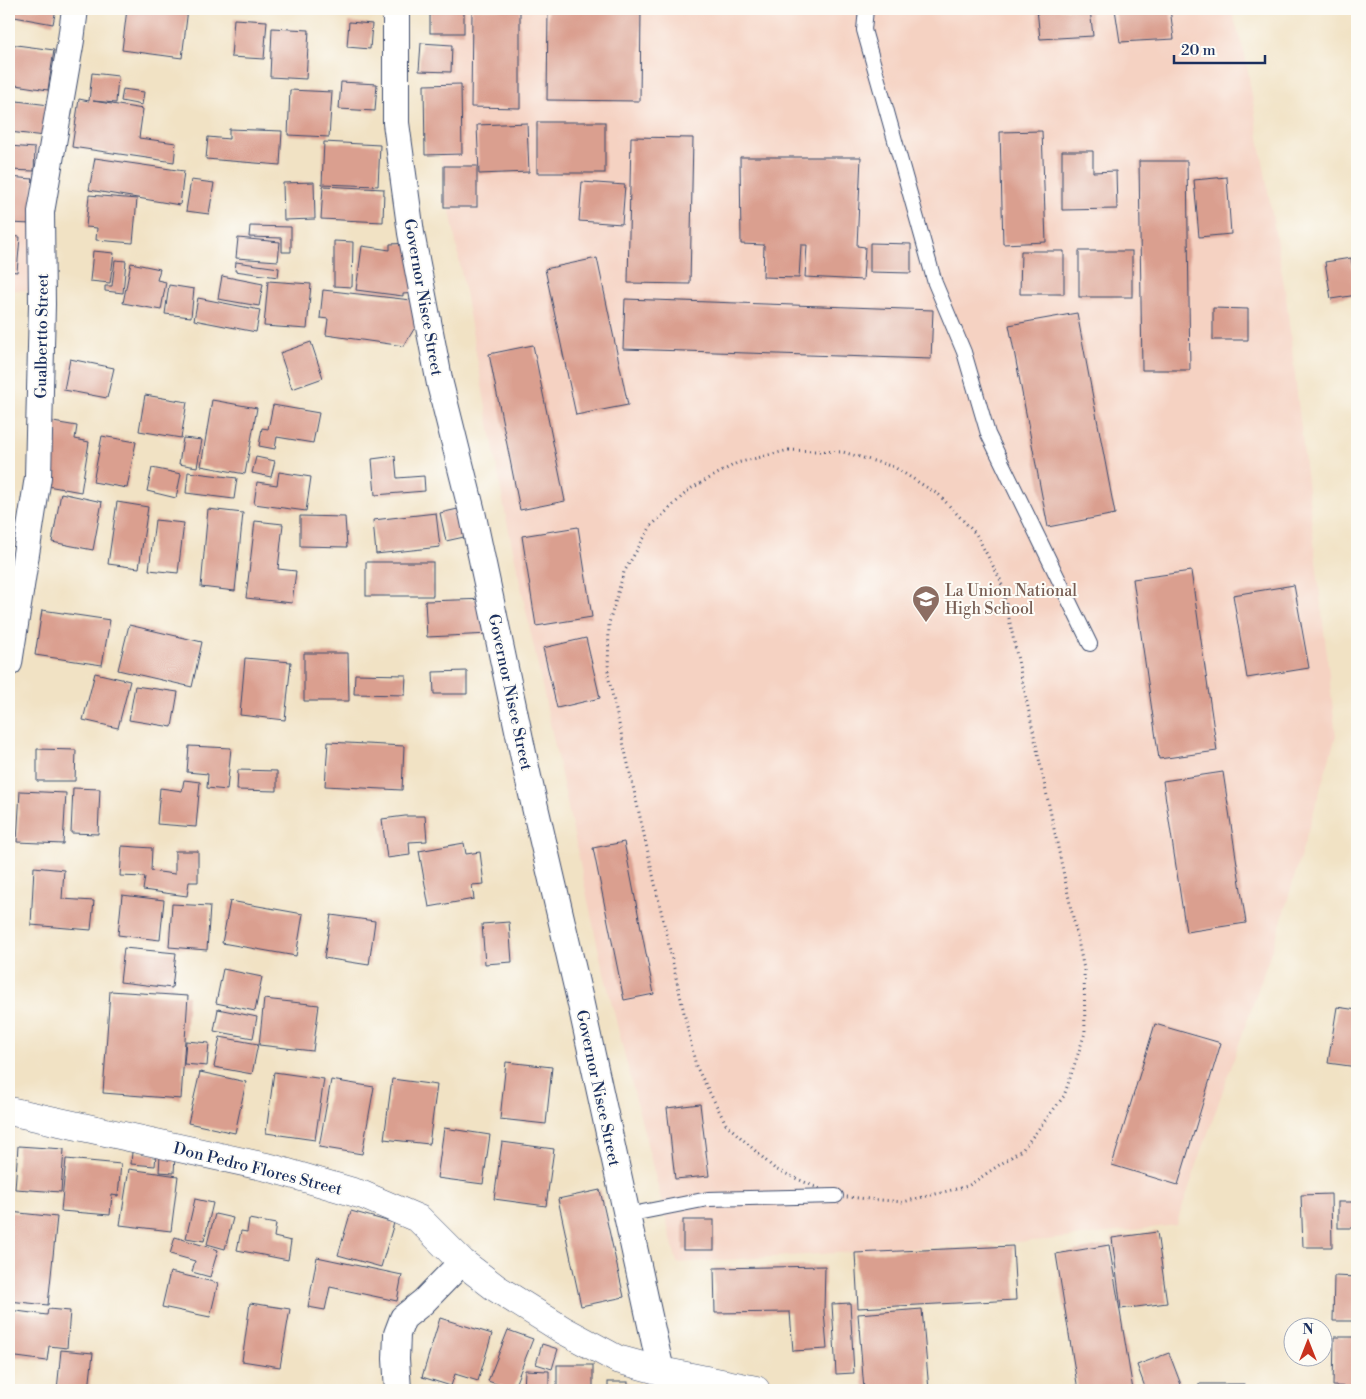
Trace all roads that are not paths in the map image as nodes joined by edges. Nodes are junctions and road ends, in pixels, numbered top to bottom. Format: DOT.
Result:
graph roads {
  1 [pos="75,9"];
  2 [pos="393,9"];
  3 [pos="866,9"];
  4 [pos="1090,644"];
  5 [pos="9,663"];
  6 [pos="9,1112"];
  7 [pos="836,1196"];
  8 [pos="627,1215"];
  9 [pos="462,1262"];
  10 [pos="661,1371"];
  11 [pos="398,1390"];
  12 [pos="756,1390"];
  1 -- 5 [label="street, Gualbertto Street"];
  2 -- 8 [label="street, Governor Nisce Street"];
  3 -- 4 [label="lane"];
  6 -- 9 [label="street, Don Pedro Flores Street"];
  7 -- 8 [label="lane"];
  8 -- 10 [label="street, Governor Nisce Street"];
  9 -- 10 [label="street, Don Pedro Flores Street"];
  9 -- 11 [label="street"];
  10 -- 12 [label="street, Don Pedro Flores Street"];
}
